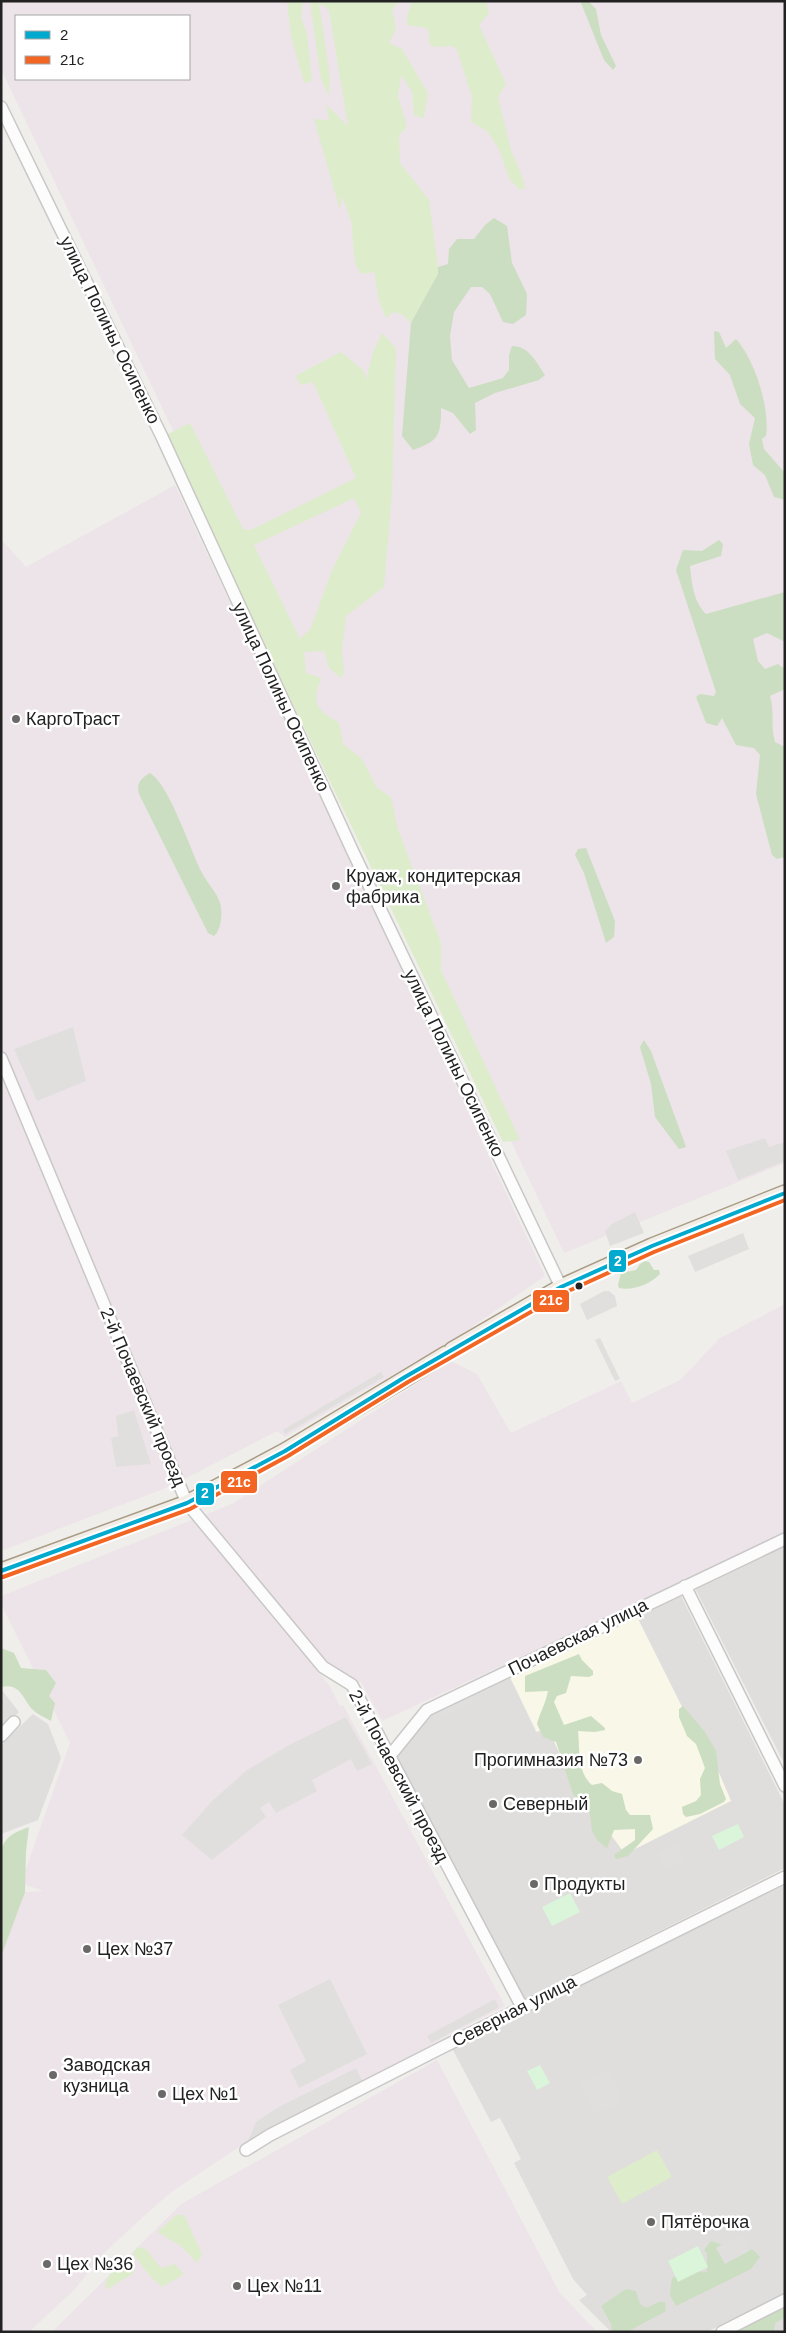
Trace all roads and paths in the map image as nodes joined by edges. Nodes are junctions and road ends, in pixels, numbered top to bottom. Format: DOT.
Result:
graph roads {
  1 [pos="1,107"];
  2 [pos="1,1058"];
  3 [pos="785,1193"];
  4 [pos="562,1287"];
  5 [pos="187,1503"];
  6 [pos="785,1539"];
  7 [pos="1,1571"];
  8 [pos="685,1586"];
  9 [pos="14,1722"];
  10 [pos="1,1736"];
  11 [pos="389,1757"];
  12 [pos="785,1786"];
  13 [pos="785,1877"];
  14 [pos="522,2007"];
  15 [pos="246,2150"];
  16 [pos="785,2300"];
  17 [pos="722,2332"];
  1 -- 4 [label="street, улица Полины Осипенко"];
  2 -- 5 [label="street, 2-й Почаевский проезд"];
  3 -- 4 [label="main road"];
  4 -- 5 [label="main road"];
  5 -- 7 [label="main road"];
  5 -- 11 [label="street, 2-й Почаевский проезд"];
  6 -- 8 [label="street, Почаевская улица"];
  8 -- 11 [label="street, Почаевская улица"];
  8 -- 12 [label="street"];
  9 -- 10 [label="street"];
  11 -- 14 [label="street, 2-й Почаевский проезд"];
  13 -- 14 [label="street, Северная улица"];
  14 -- 15 [label="street, Северная улица"];
  16 -- 17 [label="street"];
}
